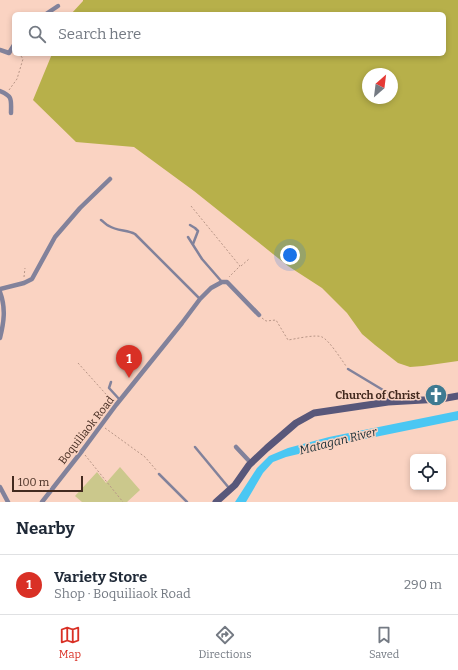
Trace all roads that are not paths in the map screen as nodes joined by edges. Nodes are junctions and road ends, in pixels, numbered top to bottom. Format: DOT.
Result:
graph roads {
  1 [pos="58,6"];
  2 [pos="49,12"];
  3 [pos="12,48"];
  4 [pos="0,50"];
  5 [pos="0,91"];
  6 [pos="11,113"];
  7 [pos="110,179"];
  8 [pos="101,220"];
  9 [pos="190,225"];
  10 [pos="188,237"];
  11 [pos="193,245"];
  12 [pos="222,282"];
  13 [pos="0,291"];
  14 [pos="200,299"];
  15 [pos="259,315"];
  16 [pos="0,338"];
  17 [pos="348,368"];
  18 [pos="111,382"];
  19 [pos="458,396"];
  20 [pos="120,400"];
  21 [pos="388,402"];
  22 [pos="236,447"];
  23 [pos="195,448"];
  24 [pos="252,463"];
  25 [pos="159,474"];
  26 [pos="0,487"];
  27 [pos="231,490"];
  28 [pos="8,502"];
  29 [pos="42,502"];
  30 [pos="187,502"];
  31 [pos="216,502"];
  1 -- 2 [label="street"];
  3 -- 4 [label="street"];
  5 -- 6 [label="street"];
  7 -- 13 [label="street"];
  8 -- 14 [label="lane"];
  9 -- 11 [label="lane"];
  10 -- 11 [label="lane"];
  11 -- 12 [label="lane"];
  12 -- 14 [label="street, Boquiliaok Road"];
  12 -- 15 [label="street"];
  13 -- 16 [label="street"];
  14 -- 20 [label="street, Boquiliaok Road"];
  17 -- 21 [label="lane"];
  18 -- 20 [label="lane"];
  19 -- 21 [label="street"];
  20 -- 29 [label="street, Boquiliaok Road"];
  21 -- 24 [label="street"];
  22 -- 24 [label="street"];
  23 -- 27 [label="lane"];
  24 -- 27 [label="street"];
  25 -- 30 [label="lane"];
  26 -- 28 [label="street"];
  27 -- 31 [label="street"];
}
